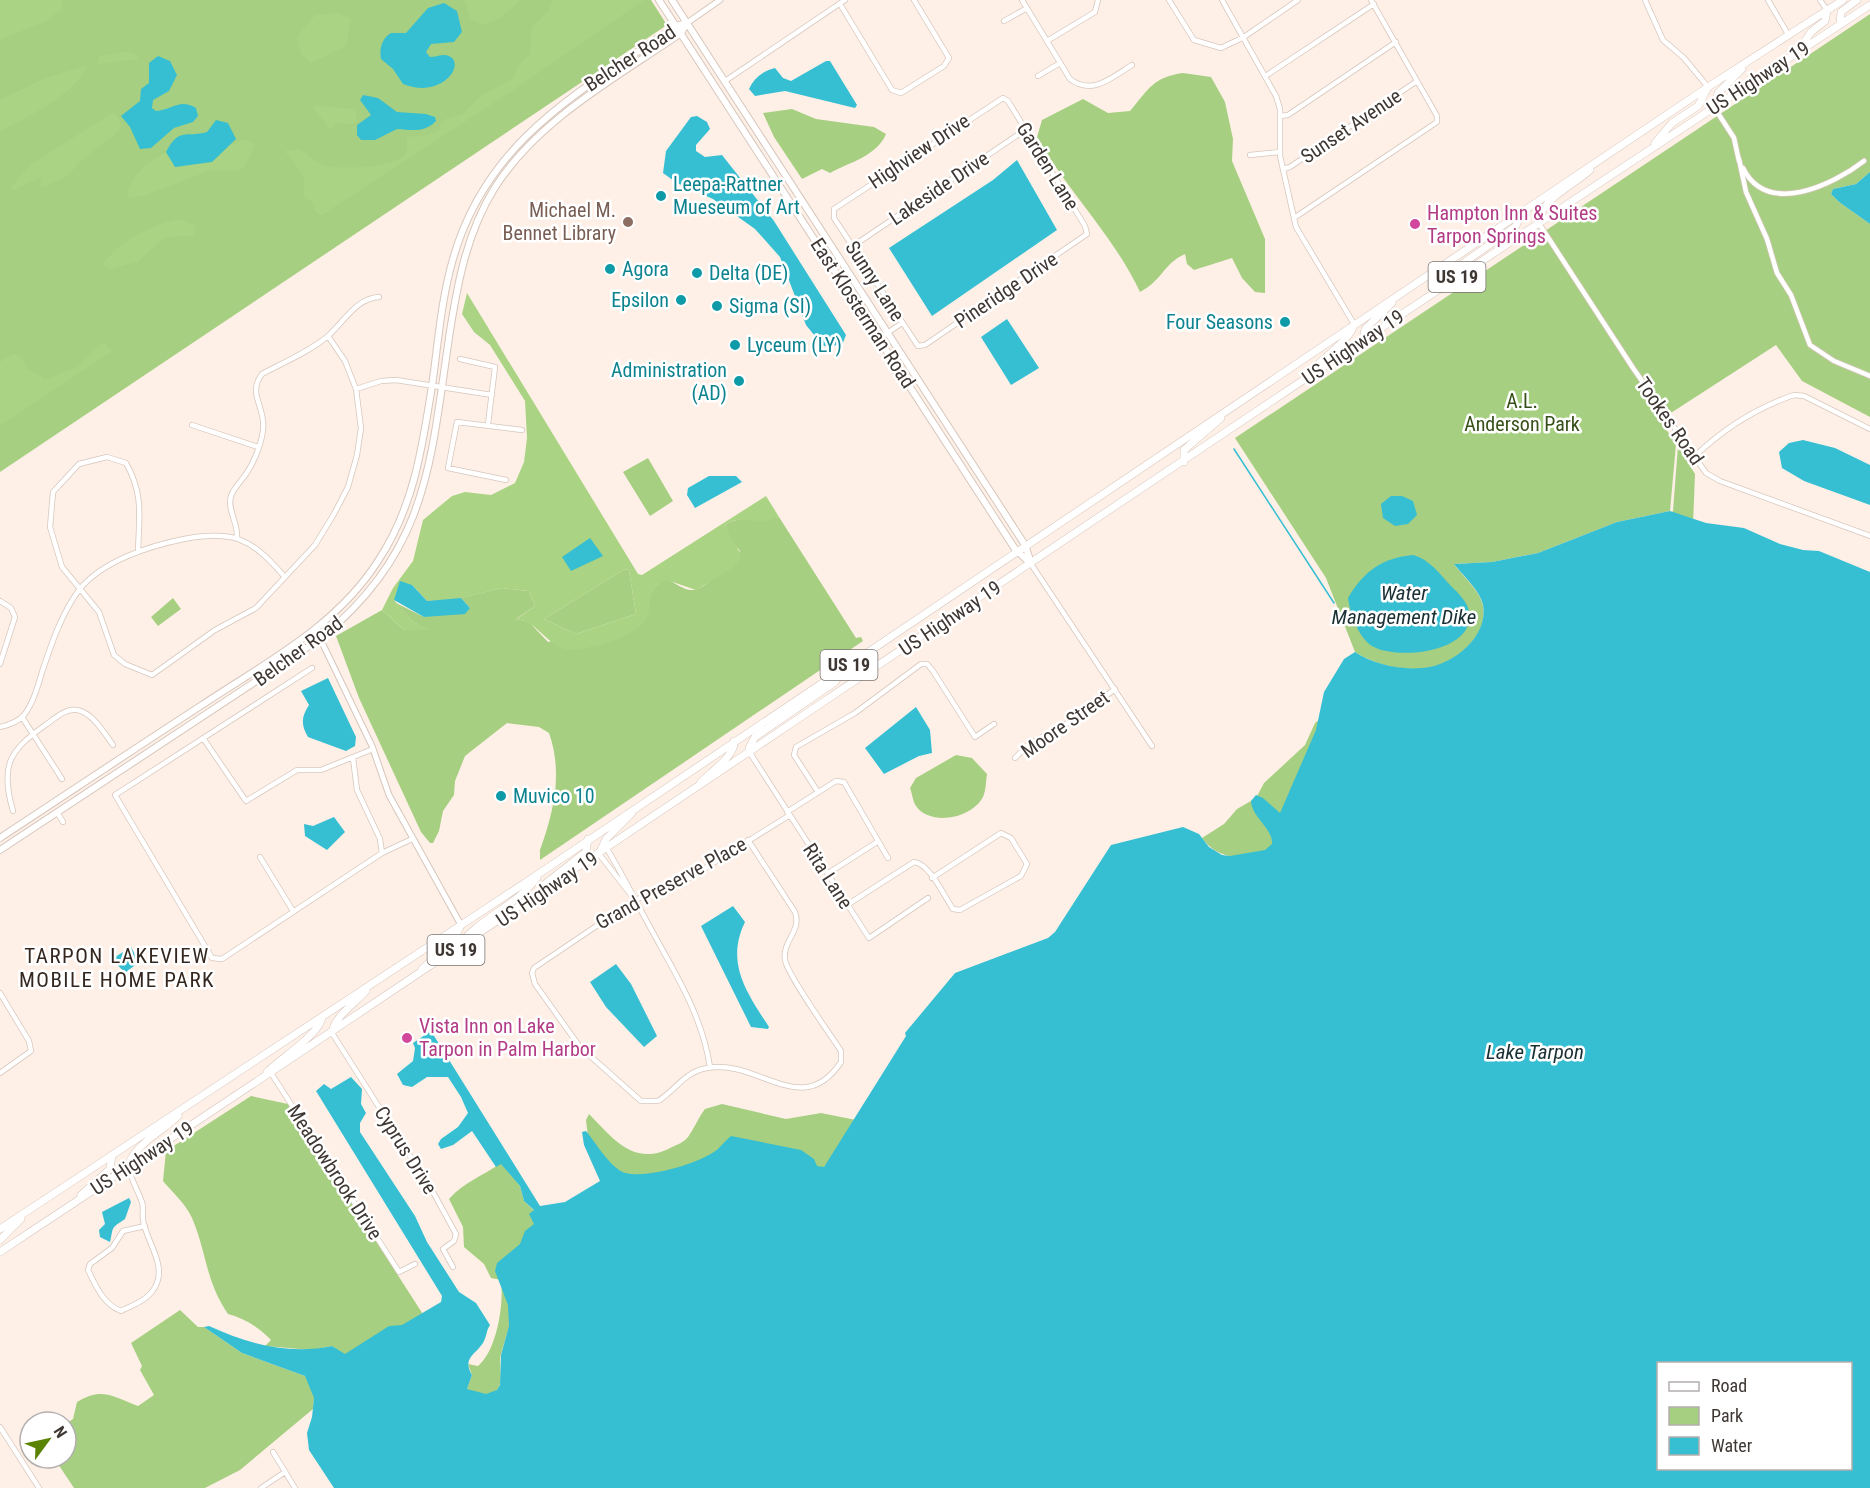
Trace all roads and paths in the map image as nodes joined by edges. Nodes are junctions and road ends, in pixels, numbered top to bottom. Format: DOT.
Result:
graph roads {
  1 [pos="659,0"];
  2 [pos="672,0"];
  3 [pos="720,0"];
  4 [pos="845,0"];
  5 [pos="914,0"];
  6 [pos="1022,0"];
  7 [pos="1098,0"];
  8 [pos="1169,0"];
  9 [pos="1222,0"];
  10 [pos="1298,0"];
  11 [pos="1645,0"];
  12 [pos="1768,0"];
  13 [pos="1820,0"];
  14 [pos="1843,0"];
  15 [pos="1857,0"];
  16 [pos="1372,2"];
  17 [pos="840,4"];
  18 [pos="1870,5"];
  19 [pos="1027,8"];
  20 [pos="1827,11"];
  21 [pos="1004,21"];
  22 [pos="687,23"];
  23 [pos="1840,24"];
  24 [pos="676,26"];
  25 [pos="681,33"];
  26 [pos="1789,36"];
  27 [pos="1244,37"];
  28 [pos="1047,41"];
  29 [pos="1396,42"];
  30 [pos="1798,52"];
  31 [pos="1748,62"];
  32 [pos="1060,63"];
  33 [pos="1132,65"];
  34 [pos="1266,75"];
  35 [pos="1038,76"];
  36 [pos="725,81"];
  37 [pos="1418,81"];
  38 [pos="1708,87"];
  39 [pos="1006,100"];
  40 [pos="1714,107"];
  41 [pos="1280,116"];
  42 [pos="1025,130"];
  43 [pos="1649,150"];
  44 [pos="1280,152"];
  45 [pos="1250,155"];
  46 [pos="1605,156"];
  47 [pos="1739,159"];
  48 [pos="1864,161"];
  49 [pos="1283,169"];
  50 [pos="834,209"];
  51 [pos="1521,212"];
  52 [pos="1294,218"];
  53 [pos="1538,222"];
  54 [pos="1087,234"];
  55 [pos="853,246"];
  56 [pos="1438,291"];
  57 [pos="1402,292"];
  58 [pos="380,297"];
  59 [pos="902,323"];
  60 [pos="1354,324"];
  61 [pos="888,333"];
  62 [pos="328,336"];
  63 [pos="879,338"];
  64 [pos="1363,341"];
  65 [pos="923,346"];
  66 [pos="460,359"];
  67 [pos="1870,376"];
  68 [pos="432,384"];
  69 [pos="442,386"];
  70 [pos="1294,387"];
  71 [pos="356,389"];
  72 [pos="492,394"];
  73 [pos="1237,405"];
  74 [pos="488,424"];
  75 [pos="192,425"];
  76 [pos="1870,429"];
  77 [pos="522,430"];
  78 [pos="258,447"];
  79 [pos="1694,457"];
  80 [pos="1184,462"];
  81 [pos="506,480"];
  82 [pos="1870,536"];
  83 [pos="237,537"];
  84 [pos="1025,545"];
  85 [pos="1016,551"];
  86 [pos="138,552"];
  87 [pos="1031,564"];
  88 [pos="283,575"];
  89 [pos="80,589"];
  90 [pos="0,602"];
  91 [pos="316,630"];
  92 [pos="320,639"];
  93 [pos="0,664"];
  94 [pos="312,668"];
  95 [pos="845,668"];
  96 [pos="1115,689"];
  97 [pos="22,717"];
  98 [pos="994,724"];
  99 [pos="0,727"];
  100 [pos="33,734"];
  101 [pos="203,738"];
  102 [pos="734,741"];
  103 [pos="113,746"];
  104 [pos="1152,746"];
  105 [pos="373,749"];
  106 [pos="750,753"];
  107 [pos="1015,758"];
  108 [pos="352,759"];
  109 [pos="62,779"];
  110 [pos="818,792"];
  111 [pos="691,793"];
  112 [pos="640,805"];
  113 [pos="13,811"];
  114 [pos="57,812"];
  115 [pos="788,813"];
  116 [pos="63,822"];
  117 [pos="0,838"];
  118 [pos="412,839"];
  119 [pos="588,839"];
  120 [pos="748,840"];
  121 [pos="877,842"];
  122 [pos="607,849"];
  123 [pos="0,850"];
  124 [pos="382,853"];
  125 [pos="600,854"];
  126 [pos="260,857"];
  127 [pos="888,858"];
  128 [pos="540,873"];
  129 [pos="827,874"];
  130 [pos="932,878"];
  131 [pos="538,896"];
  132 [pos="928,898"];
  133 [pos="635,900"];
  134 [pos="847,905"];
  135 [pos="293,911"];
  136 [pos="461,925"];
  137 [pos="453,952"];
  138 [pos="412,979"];
  139 [pos="374,983"];
  140 [pos="0,993"];
  141 [pos="322,1017"];
  142 [pos="332,1033"];
  143 [pos="710,1067"];
  144 [pos="0,1073"];
  145 [pos="271,1073"];
  146 [pos="251,1086"];
  147 [pos="191,1103"];
  148 [pos="112,1155"];
  149 [pos="128,1167"];
  150 [pos="71,1205"];
  151 [pos="27,1212"];
  152 [pos="145,1226"];
  153 [pos="0,1229"];
  154 [pos="0,1240"];
  155 [pos="0,1252"];
  156 [pos="415,1264"];
  157 [pos="453,1267"];
  158 [pos="0,1427"];
  159 [pos="273,1452"];
  160 [pos="285,1472"];
  161 [pos="39,1488"];
  162 [pos="261,1488"];
  163 [pos="295,1488"];
  1 -- 24 [label="main road, East Klosterman Road"];
  2 -- 22 [label="main road, East Klosterman Road"];
  3 -- 22 [label="street"];
  4 -- 17 [label="street"];
  5 -- 17 [label="street"];
  6 -- 19 [label="street"];
  7 -- 28 [label="street"];
  8 -- 27 [label="street"];
  9 -- 27 [label="street"];
  10 -- 27 [label="street"];
  11 -- 38 [label="street"];
  12 -- 26 [label="street"];
  13 -- 20 [label="street"];
  14 -- 20 [label="highway, US Highway 19 / US 19"];
  15 -- 23 [label="highway"];
  16 -- 29 [label="street"];
  16 -- 34 [label="street"];
  17 -- 36 [label="street"];
  18 -- 23 [label="highway, US Highway 19 / US 19"];
  19 -- 21 [label="street"];
  19 -- 28 [label="street"];
  20 -- 26 [label="highway, US Highway 19 / US 19"];
  20 -- 30 [label="highway"];
  22 -- 24 [label="main road, Belcher Road"];
  22 -- 25 [label="main road, Belcher Road"];
  22 -- 36 [label="main road, East Klosterman Road"];
  23 -- 30 [label="highway, US Highway 19 / US 19"];
  24 -- 25 [label="main road, East Klosterman Road"];
  24 -- 68 [label="main road, Belcher Road"];
  25 -- 63 [label="main road, East Klosterman Road"];
  25 -- 69 [label="main road, Belcher Road"];
  26 -- 31 [label="highway, US Highway 19 / US 19"];
  27 -- 34 [label="street"];
  28 -- 32 [label="street"];
  29 -- 37 [label="street"];
  29 -- 41 [label="street"];
  30 -- 40 [label="highway, US Highway 19 / US 19"];
  31 -- 38 [label="highway, US Highway 19 / US 19"];
  31 -- 40 [label="highway"];
  32 -- 33 [label="street"];
  32 -- 35 [label="street"];
  34 -- 41 [label="street"];
  36 -- 61 [label="main road, East Klosterman Road"];
  37 -- 49 [label="street, Sunset Avenue"];
  37 -- 52 [label="street"];
  38 -- 43 [label="highway"];
  38 -- 46 [label="highway, US Highway 19 / US 19"];
  39 -- 42 [label="street, Garden Lane"];
  39 -- 50 [label="street, Highview Drive"];
  40 -- 43 [label="highway, US Highway 19 / US 19"];
  40 -- 47 [label="street"];
  41 -- 44 [label="street"];
  42 -- 54 [label="street, Garden Lane"];
  42 -- 55 [label="street, Lakeside Drive"];
  43 -- 53 [label="highway, US Highway 19 / US 19"];
  44 -- 45 [label="street"];
  44 -- 49 [label="street"];
  46 -- 51 [label="highway, US Highway 19 / US 19"];
  46 -- 53 [label="highway"];
  47 -- 48 [label="street"];
  47 -- 67 [label="street"];
  49 -- 52 [label="street"];
  50 -- 55 [label="street, Sunny Lane"];
  51 -- 56 [label="highway"];
  51 -- 57 [label="highway, US Highway 19 / US 19"];
  52 -- 60 [label="street"];
  53 -- 56 [label="highway, US Highway 19 / US 19"];
  53 -- 79 [label="street, Tookes Road"];
  54 -- 65 [label="street, Pineridge Drive"];
  55 -- 59 [label="street, Sunny Lane"];
  56 -- 64 [label="highway, US Highway 19 / US 19"];
  57 -- 60 [label="highway, US Highway 19 / US 19"];
  57 -- 64 [label="highway"];
  58 -- 62 [label="street"];
  59 -- 61 [label="street"];
  59 -- 65 [label="street, Sunny Lane"];
  60 -- 70 [label="highway"];
  60 -- 73 [label="highway, US Highway 19 / US 19"];
  61 -- 63 [label="street"];
  61 -- 84 [label="main road, East Klosterman Road"];
  62 -- 71 [label="street"];
  62 -- 78 [label="street"];
  63 -- 85 [label="main road, East Klosterman Road"];
  64 -- 70 [label="highway, US Highway 19 / US 19"];
  66 -- 72 [label="street"];
  68 -- 69 [label="street"];
  68 -- 71 [label="street"];
  68 -- 91 [label="main road, Belcher Road"];
  69 -- 72 [label="street"];
  69 -- 92 [label="main road, Belcher Road"];
  70 -- 80 [label="highway, US Highway 19 / US 19"];
  71 -- 88 [label="street"];
  72 -- 74 [label="street"];
  73 -- 80 [label="highway"];
  73 -- 84 [label="highway, US Highway 19 / US 19"];
  74 -- 77 [label="street"];
  74 -- 81 [label="street"];
  75 -- 78 [label="street"];
  76 -- 79 [label="street"];
  78 -- 83 [label="street"];
  79 -- 82 [label="street, Tookes Road"];
  80 -- 87 [label="highway, US Highway 19 / US 19"];
  83 -- 86 [label="street"];
  83 -- 88 [label="street"];
  84 -- 85 [label="highway, US Highway 19 / US 19"];
  84 -- 87 [label="main road, East Klosterman Road"];
  85 -- 87 [label="main road, East Klosterman Road"];
  85 -- 95 [label="highway, US Highway 19 / US 19"];
  86 -- 89 [label="street"];
  86 -- 89 [label="street"];
  87 -- 96 [label="street, East Klosterman Road"];
  87 -- 106 [label="highway, US Highway 19 / US 19"];
  88 -- 89 [label="street"];
  89 -- 97 [label="street"];
  90 -- 93 [label="street"];
  91 -- 92 [label="street"];
  91 -- 117 [label="main road, Belcher Road"];
  92 -- 105 [label="street"];
  92 -- 114 [label="main road, Belcher Road"];
  94 -- 101 [label="street"];
  95 -- 102 [label="highway, US Highway 19 / US 19"];
  95 -- 106 [label="highway"];
  96 -- 104 [label="street, East Klosterman Road"];
  96 -- 107 [label="street, Moore Street"];
  97 -- 99 [label="street"];
  97 -- 100 [label="street"];
  98 -- 110 [label="street"];
  100 -- 103 [label="street"];
  100 -- 109 [label="street"];
  100 -- 113 [label="street"];
  101 -- 108 [label="street"];
  101 -- 135 [label="street"];
  102 -- 111 [label="highway"];
  102 -- 112 [label="highway, US Highway 19 / US 19"];
  105 -- 108 [label="street"];
  105 -- 118 [label="street"];
  106 -- 111 [label="highway, US Highway 19 / US 19"];
  106 -- 115 [label="street, Rita Lane"];
  108 -- 124 [label="street"];
  110 -- 115 [label="street, Grand Preserve Place"];
  110 -- 121 [label="street, Grand Preserve Place"];
  111 -- 122 [label="highway, US Highway 19 / US 19"];
  112 -- 119 [label="highway, US Highway 19 / US 19"];
  112 -- 125 [label="highway"];
  114 -- 116 [label="street"];
  114 -- 123 [label="main road, Belcher Road"];
  115 -- 120 [label="street, Grand Preserve Place"];
  115 -- 129 [label="street, Rita Lane"];
  118 -- 124 [label="street"];
  118 -- 136 [label="street"];
  119 -- 128 [label="highway, US Highway 19 / US 19"];
  119 -- 131 [label="highway"];
  120 -- 133 [label="street, Grand Preserve Place"];
  120 -- 143 [label="street"];
  121 -- 127 [label="street"];
  121 -- 129 [label="street"];
  122 -- 125 [label="highway, US Highway 19 / US 19"];
  122 -- 133 [label="street"];
  124 -- 135 [label="street"];
  125 -- 131 [label="highway, US Highway 19 / US 19"];
  125 -- 133 [label="street"];
  126 -- 135 [label="street"];
  128 -- 136 [label="highway, US Highway 19 / US 19"];
  128 -- 137 [label="highway"];
  129 -- 134 [label="street, Rita Lane"];
  130 -- 130 [label="street"];
  130 -- 134 [label="street"];
  131 -- 137 [label="highway, US Highway 19 / US 19"];
  132 -- 134 [label="street, Rita Lane"];
  133 -- 143 [label="street"];
  133 -- 143 [label="street, Grand Preserve Place"];
  136 -- 138 [label="highway"];
  136 -- 139 [label="highway, US Highway 19 / US 19"];
  137 -- 138 [label="highway, US Highway 19 / US 19"];
  138 -- 142 [label="highway, US Highway 19 / US 19"];
  139 -- 141 [label="highway, US Highway 19 / US 19"];
  139 -- 142 [label="highway"];
  140 -- 144 [label="street"];
  141 -- 146 [label="highway"];
  141 -- 147 [label="highway, US Highway 19 / US 19"];
  142 -- 145 [label="highway, US Highway 19 / US 19"];
  142 -- 157 [label="street, Cyprus Drive"];
  145 -- 146 [label="highway, US Highway 19 / US 19"];
  145 -- 156 [label="street, Meadowbrook Drive"];
  146 -- 149 [label="highway, US Highway 19 / US 19"];
  147 -- 148 [label="highway, US Highway 19 / US 19"];
  147 -- 149 [label="highway"];
  148 -- 150 [label="highway"];
  148 -- 151 [label="highway, US Highway 19 / US 19"];
  149 -- 150 [label="highway, US Highway 19 / US 19"];
  149 -- 152 [label="street"];
  150 -- 155 [label="highway, US Highway 19 / US 19"];
  151 -- 153 [label="highway, US Highway 19 / US 19"];
  151 -- 154 [label="highway"];
  152 -- 152 [label="street"];
  158 -- 161 [label="street"];
  159 -- 160 [label="street"];
  160 -- 162 [label="street"];
  160 -- 163 [label="street"];
}
